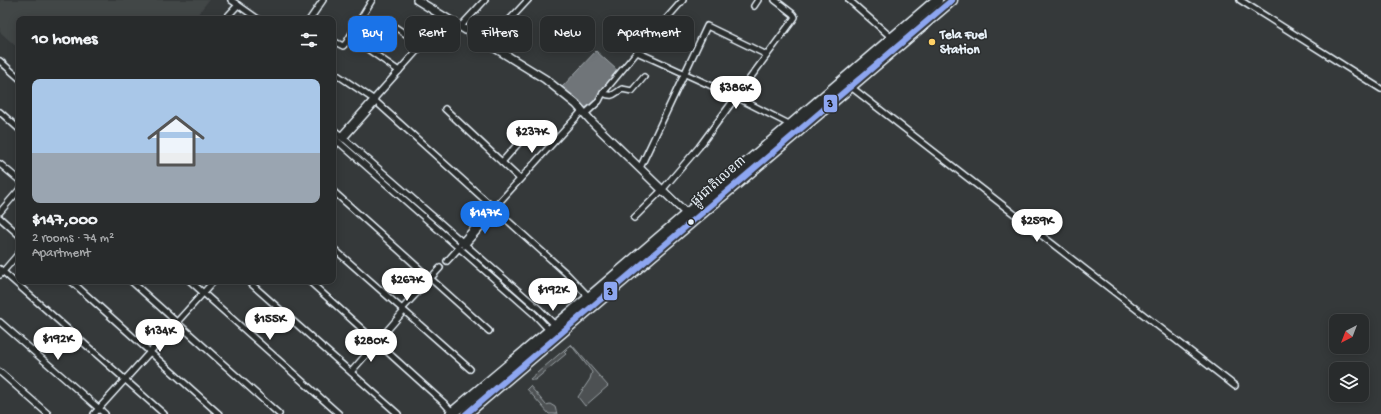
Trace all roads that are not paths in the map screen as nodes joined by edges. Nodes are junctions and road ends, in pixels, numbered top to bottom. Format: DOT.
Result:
graph roads {
  1 [pos="231,0"];
  2 [pos="323,0"];
  3 [pos="372,0"];
  4 [pos="416,0"];
  5 [pos="485,0"];
  6 [pos="528,0"];
  7 [pos="683,0"];
  8 [pos="758,0"];
  9 [pos="775,0"];
  10 [pos="849,0"];
  11 [pos="937,0"];
  12 [pos="952,0"];
  13 [pos="1240,0"];
  14 [pos="238,5"];
  15 [pos="754,6"];
  16 [pos="228,16"];
  17 [pos="254,16"];
  18 [pos="312,16"];
  19 [pos="443,16"];
  20 [pos="513,16"];
  21 [pos="669,16"];
  22 [pos="460,27"];
  23 [pos="468,32"];
  24 [pos="405,34"];
  25 [pos="892,38"];
  26 [pos="336,42"];
  27 [pos="416,52"];
  28 [pos="500,52"];
  29 [pos="637,52"];
  30 [pos="768,54"];
  31 [pos="0,61"];
  32 [pos="399,71"];
  33 [pos="684,73"];
  34 [pos="336,74"];
  35 [pos="16,75"];
  36 [pos="644,77"];
  37 [pos="851,87"];
  38 [pos="1381,89"];
  39 [pos="603,93"];
  40 [pos="736,97"];
  41 [pos="374,101"];
  42 [pos="445,109"];
  43 [pos="0,112"];
  44 [pos="583,112"];
  45 [pos="791,125"];
  46 [pos="16,126"];
  47 [pos="530,130"];
  48 [pos="336,131"];
  49 [pos="343,136"];
  50 [pos="337,141"];
  51 [pos="502,162"];
  52 [pos="0,164"];
  53 [pos="640,168"];
  54 [pos="16,177"];
  55 [pos="520,179"];
  56 [pos="662,189"];
  57 [pos="16,193"];
  58 [pos="336,194"];
  59 [pos="494,209"];
  60 [pos="0,212"];
  61 [pos="687,214"];
  62 [pos="0,218"];
  63 [pos="634,218"];
  64 [pos="16,232"];
  65 [pos="464,243"];
  66 [pos="459,248"];
  67 [pos="336,251"];
  68 [pos="16,256"];
  69 [pos="447,261"];
  70 [pos="440,268"];
  71 [pos="1,272"];
  72 [pos="431,277"];
  73 [pos="74,284"];
  74 [pos="134,284"];
  75 [pos="194,284"];
  76 [pos="211,284"];
  77 [pos="251,284"];
  78 [pos="312,284"];
  79 [pos="203,292"];
  80 [pos="593,301"];
  81 [pos="403,310"];
  82 [pos="0,322"];
  83 [pos="177,323"];
  84 [pos="553,328"];
  85 [pos="490,330"];
  86 [pos="377,342"];
  87 [pos="150,352"];
  88 [pos="470,369"];
  89 [pos="0,372"];
  90 [pos="351,372"];
  91 [pos="125,380"];
  92 [pos="1235,386"];
  93 [pos="99,408"];
  94 [pos="48,414"];
  95 [pos="94,414"];
  96 [pos="105,414"];
  97 [pos="164,414"];
  98 [pos="219,414"];
  99 [pos="279,414"];
  100 [pos="339,414"];
  101 [pos="398,414"];
  102 [pos="452,414"];
  103 [pos="466,414"];
  1 -- 14 [label="street"];
  2 -- 18 [label="street"];
  3 -- 26 [label="street"];
  4 -- 19 [label="street"];
  5 -- 22 [label="street"];
  6 -- 20 [label="street"];
  7 -- 21 [label="street"];
  8 -- 15 [label="street"];
  9 -- 30 [label="street"];
  10 -- 25 [label="street"];
  11 -- 25 [label="highway, ផ្លូវជាតិលេខ៣"];
  12 -- 37 [label="highway, ផ្លូវជាតិលេខ៣"];
  13 -- 38 [label="street"];
  14 -- 16 [label="street"];
  14 -- 17 [label="street"];
  22 -- 23 [label="street"];
  24 -- 32 [label="street"];
  25 -- 45 [label="highway, ផ្លូវជាតិលេខ៣"];
  27 -- 32 [label="street"];
  28 -- 44 [label="street"];
  29 -- 33 [label="street"];
  29 -- 39 [label="street"];
  30 -- 33 [label="street"];
  30 -- 40 [label="street"];
  31 -- 35 [label="street"];
  32 -- 41 [label="street"];
  33 -- 40 [label="street"];
  33 -- 53 [label="street"];
  34 -- 41 [label="street"];
  36 -- 39 [label="street"];
  37 -- 80 [label="highway, ផ្លូវជាតិលេខ៣"];
  37 -- 92 [label="street"];
  39 -- 44 [label="street"];
  40 -- 45 [label="street"];
  40 -- 56 [label="street"];
  41 -- 49 [label="street"];
  41 -- 59 [label="street"];
  42 -- 51 [label="street"];
  43 -- 46 [label="street"];
  44 -- 53 [label="street"];
  44 -- 55 [label="street"];
  45 -- 61 [label="highway, ផ្លូវជាតិលេខ៣"];
  47 -- 51 [label="street"];
  48 -- 49 [label="street"];
  49 -- 50 [label="street"];
  49 -- 65 [label="street"];
  50 -- 66 [label="street"];
  51 -- 55 [label="street"];
  52 -- 54 [label="street"];
  53 -- 56 [label="street"];
  55 -- 59 [label="street"];
  56 -- 61 [label="street"];
  56 -- 63 [label="street"];
  57 -- 60 [label="street"];
  58 -- 72 [label="street"];
  59 -- 65 [label="street"];
  59 -- 80 [label="street"];
  61 -- 80 [label="highway, ផ្លូវជាតិលេខ៣"];
  62 -- 64 [label="street"];
  65 -- 66 [label="street"];
  65 -- 84 [label="street"];
  66 -- 69 [label="street"];
  66 -- 84 [label="street"];
  67 -- 81 [label="street"];
  68 -- 71 [label="street"];
  70 -- 72 [label="street"];
  71 -- 91 [label="street"];
  72 -- 81 [label="street"];
  72 -- 85 [label="street"];
  73 -- 87 [label="street"];
  74 -- 83 [label="street"];
  75 -- 79 [label="street"];
  76 -- 79 [label="street"];
  77 -- 90 [label="street"];
  78 -- 86 [label="street"];
  79 -- 83 [label="street"];
  79 -- 100 [label="street"];
  80 -- 84 [label="highway, ផ្លូវជាតិលេខ៣"];
  80 -- 103 [label="highway, ផ្លូវជាតិលេខ៣"];
  81 -- 86 [label="street"];
  81 -- 88 [label="street"];
  82 -- 93 [label="street"];
  83 -- 87 [label="street"];
  83 -- 99 [label="street"];
  84 -- 102 [label="highway, ផ្លូវជាតិលេខ៣"];
  86 -- 90 [label="street"];
  86 -- 102 [label="street"];
  87 -- 91 [label="street"];
  87 -- 98 [label="street"];
  89 -- 94 [label="street"];
  90 -- 101 [label="street"];
  91 -- 93 [label="street"];
  91 -- 97 [label="street"];
  93 -- 95 [label="street"];
  93 -- 96 [label="street"];
}
